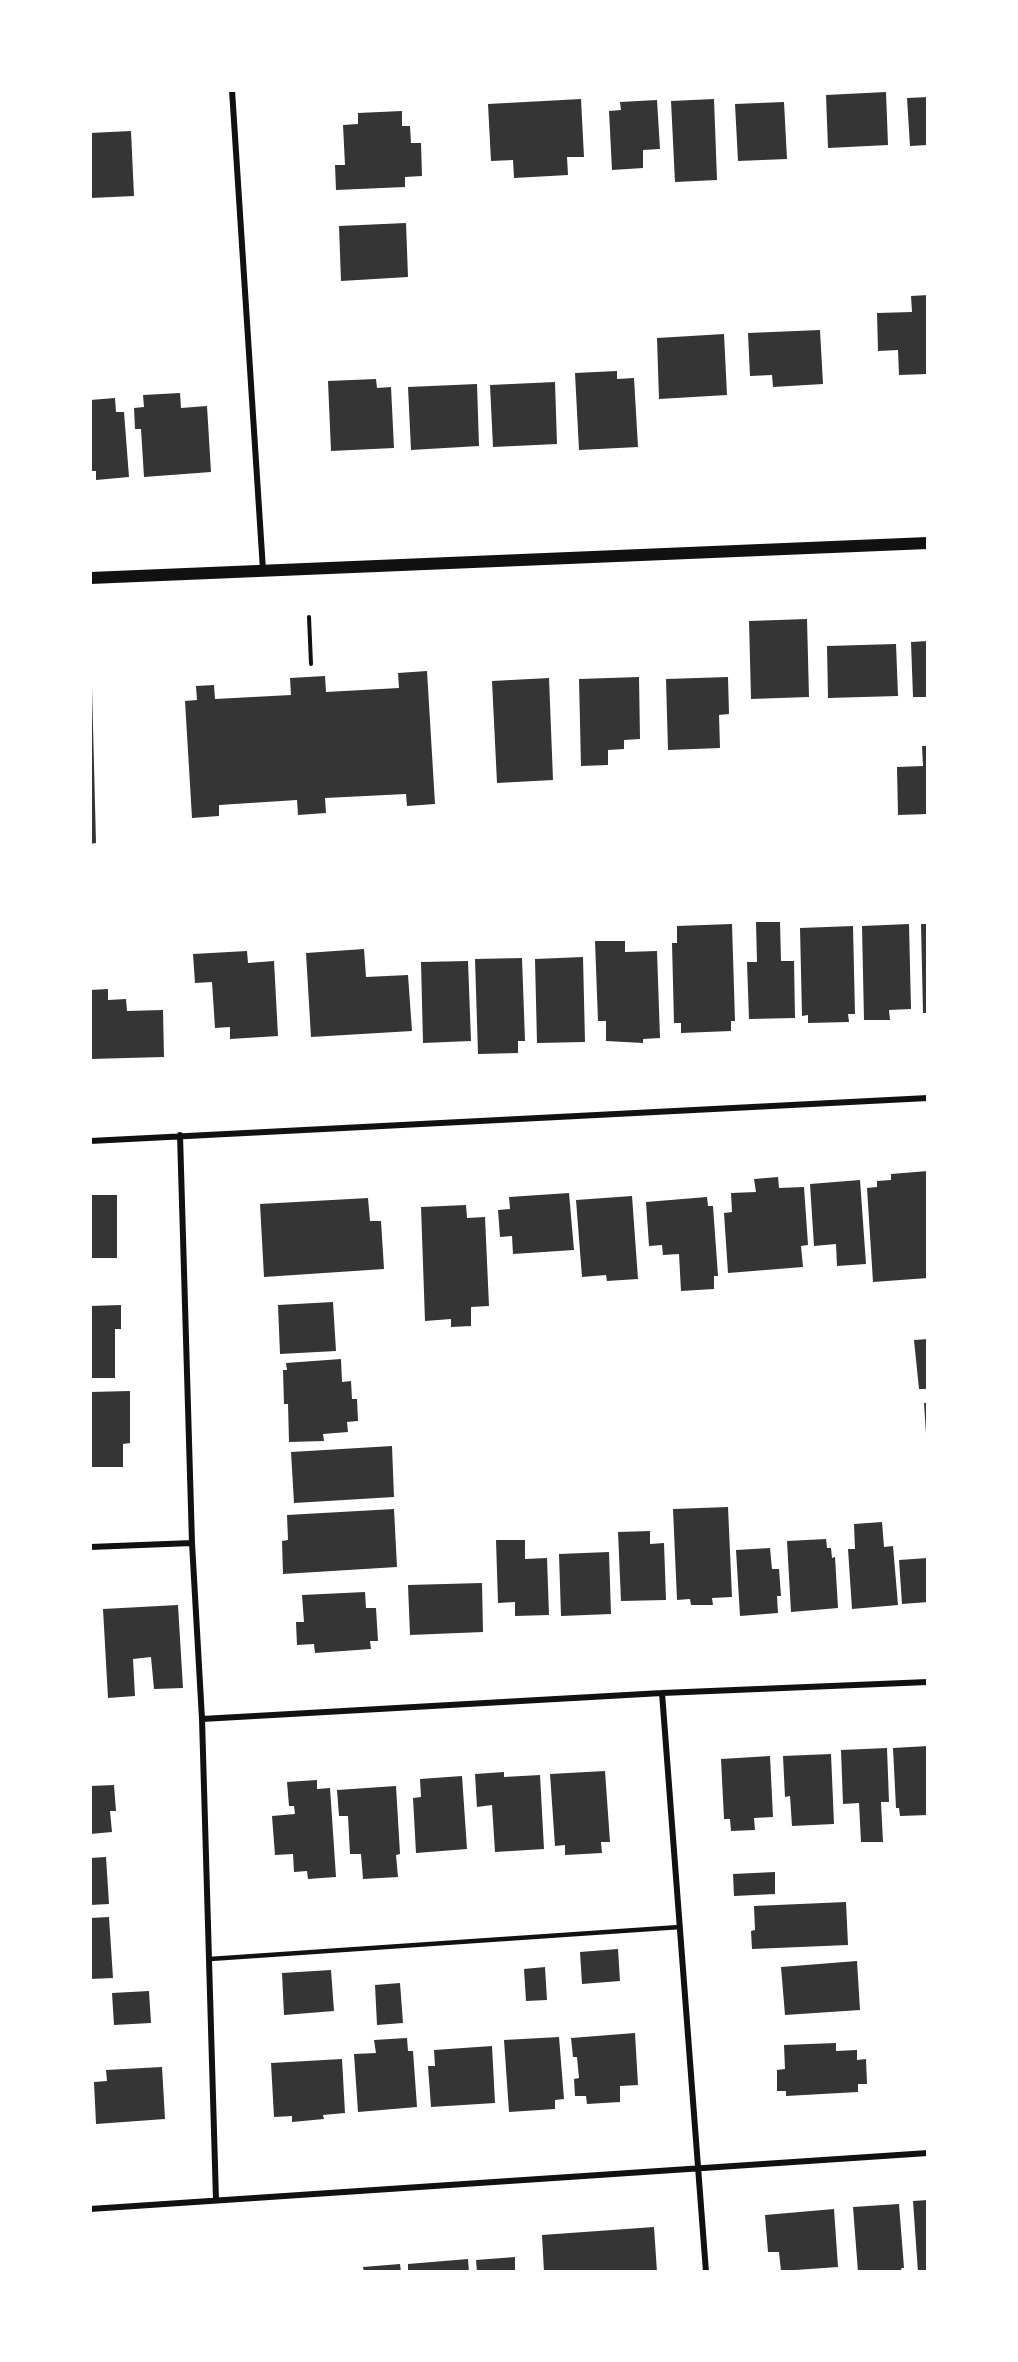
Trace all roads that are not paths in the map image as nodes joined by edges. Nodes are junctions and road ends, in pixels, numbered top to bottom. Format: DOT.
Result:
graph roads {
  1 [pos="232,90"];
  2 [pos="928,543"];
  3 [pos="263,570"];
  4 [pos="90,578"];
  5 [pos="928,1098"];
  6 [pos="180,1136"];
  7 [pos="90,1141"];
  8 [pos="192,1543"];
  9 [pos="90,1547"];
  10 [pos="928,1682"];
  11 [pos="662,1693"];
  12 [pos="202,1719"];
  13 [pos="680,1927"];
  14 [pos="210,1959"];
  15 [pos="928,2153"];
  16 [pos="698,2168"];
  17 [pos="216,2200"];
  18 [pos="90,2209"];
  19 [pos="705,2272"];
  1 -- 3 [label="street"];
  2 -- 3 [label="main road"];
  3 -- 4 [label="main road"];
  5 -- 6 [label="street"];
  6 -- 7 [label="street"];
  6 -- 8 [label="street"];
  8 -- 9 [label="street"];
  8 -- 12 [label="street"];
  10 -- 11 [label="street"];
  11 -- 12 [label="street"];
  11 -- 13 [label="street"];
  12 -- 14 [label="street"];
  13 -- 14 [label="lane"];
  13 -- 16 [label="street"];
  14 -- 17 [label="street"];
  15 -- 16 [label="street"];
  16 -- 17 [label="street"];
  16 -- 19 [label="street"];
  17 -- 18 [label="street"];
}
